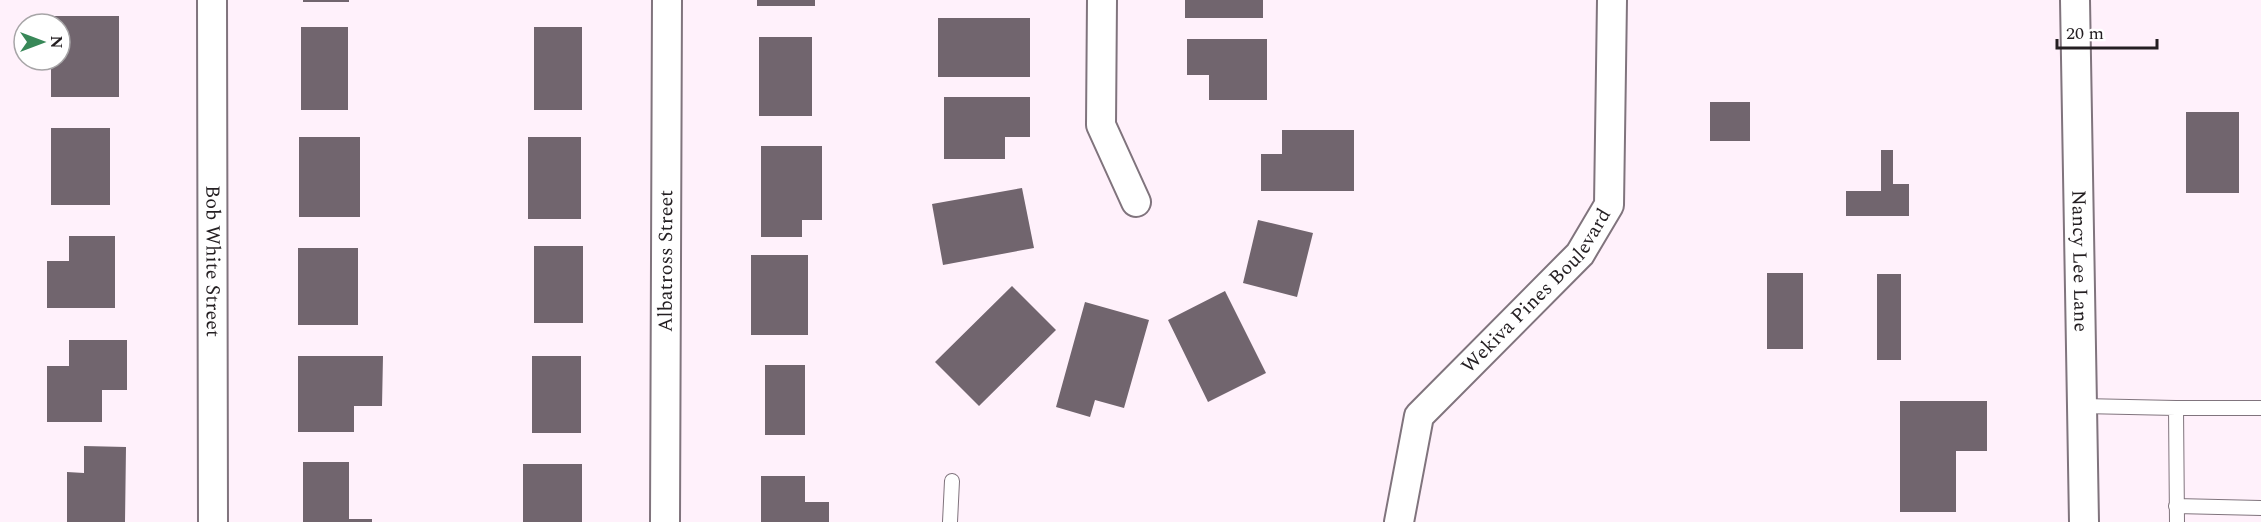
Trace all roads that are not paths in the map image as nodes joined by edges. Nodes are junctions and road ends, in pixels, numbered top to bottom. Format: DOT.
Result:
graph roads {
  1 [pos="212,0"];
  2 [pos="667,0"];
  3 [pos="1101,0"];
  4 [pos="1612,0"];
  5 [pos="2075,0"];
  6 [pos="1136,202"];
  7 [pos="2082,406"];
  8 [pos="2176,408"];
  9 [pos="2261,408"];
  10 [pos="952,481"];
  11 [pos="2176,506"];
  12 [pos="2261,508"];
  13 [pos="213,522"];
  14 [pos="665,522"];
  15 [pos="950,522"];
  16 [pos="1399,522"];
  17 [pos="2084,522"];
  18 [pos="2176,522"];
  1 -- 13 [label="street, Bob White Street"];
  2 -- 14 [label="street, Albatross Street"];
  3 -- 6 [label="street"];
  4 -- 16 [label="street, Wekiva Pines Boulevard"];
  5 -- 7 [label="street, Nancy Lee Lane"];
  7 -- 8 [label="lane"];
  7 -- 17 [label="street, Nancy Lee Lane"];
  8 -- 9 [label="lane"];
  8 -- 11 [label="lane"];
  10 -- 15 [label="lane"];
  11 -- 12 [label="lane"];
  11 -- 18 [label="lane"];
}
